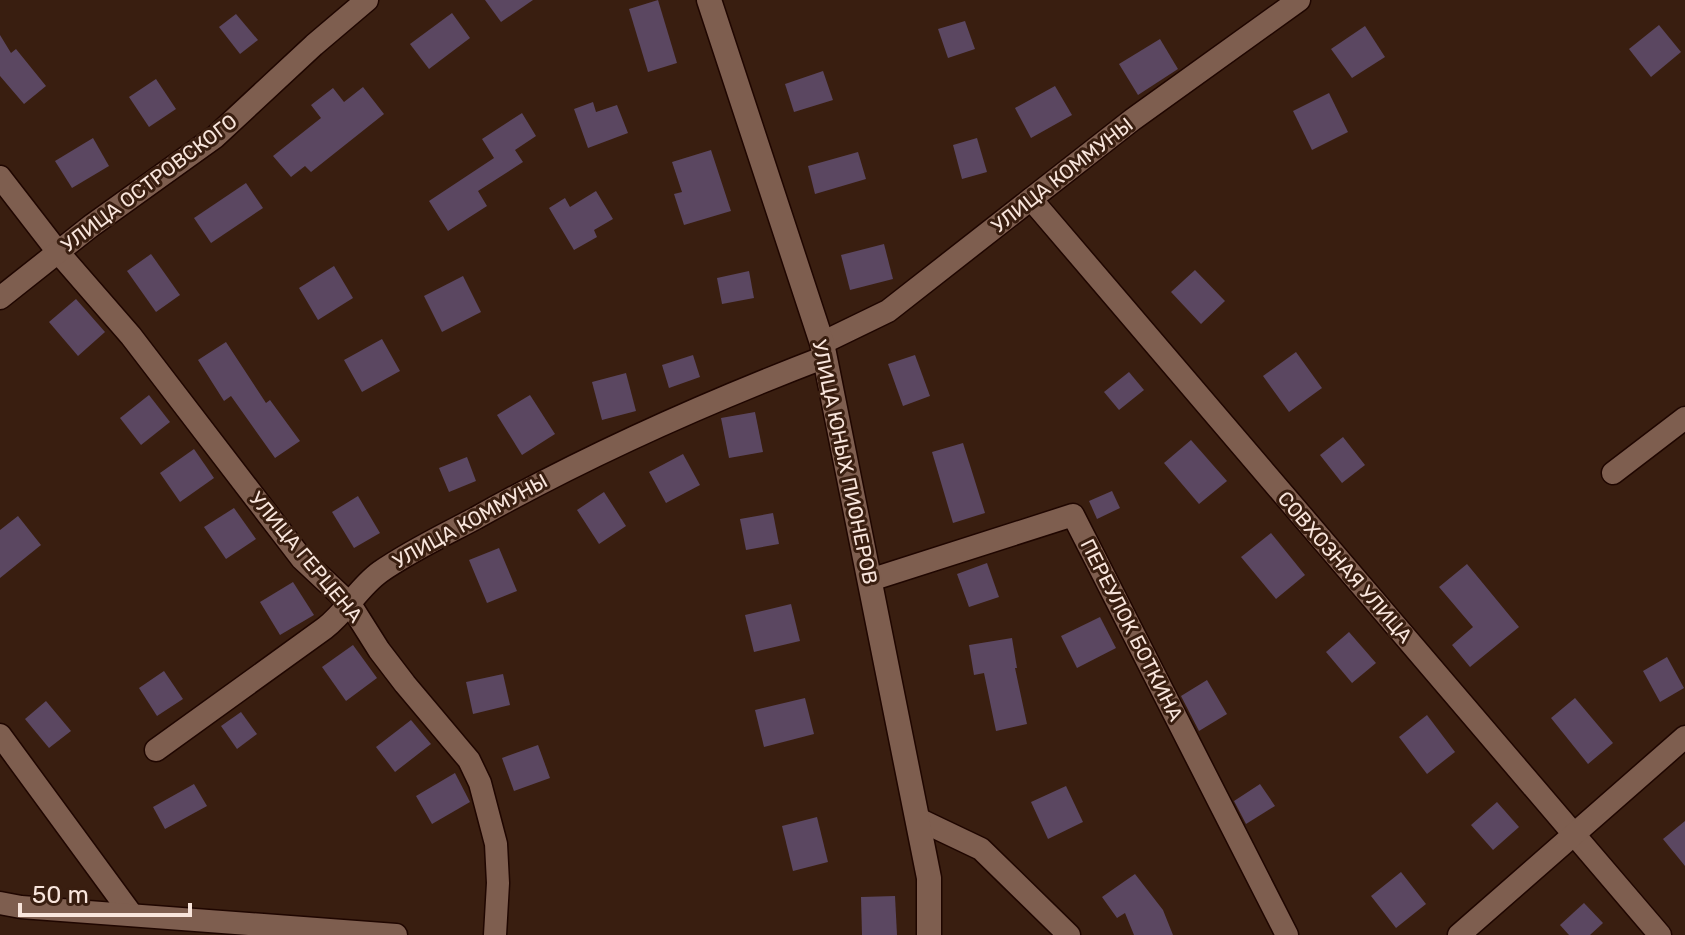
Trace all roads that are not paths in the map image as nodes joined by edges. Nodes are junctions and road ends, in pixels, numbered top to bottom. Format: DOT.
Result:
graph roads {
  1 [pos="367,0"];
  2 [pos="709,0"];
  3 [pos="1299,0"];
  4 [pos="0,177"];
  5 [pos="1031,199"];
  6 [pos="58,252"];
  7 [pos="0,298"];
  8 [pos="823,350"];
  9 [pos="1685,418"];
  10 [pos="1613,473"];
  11 [pos="870,580"];
  12 [pos="350,604"];
  13 [pos="0,735"];
  14 [pos="1685,737"];
  15 [pos="156,750"];
  16 [pos="918,819"];
  17 [pos="1574,835"];
  18 [pos="0,903"];
  19 [pos="132,915"];
  20 [pos="396,935"];
  21 [pos="495,935"];
  22 [pos="929,935"];
  23 [pos="1069,935"];
  24 [pos="1287,935"];
  25 [pos="1459,935"];
  26 [pos="1660,935"];
  1 -- 6 [label="street, УЛИЦА ОСТРОВСКОГО"];
  2 -- 8 [label="main road, УЛИЦА ЮНЫХ ПИОНЕРОВ"];
  3 -- 5 [label="street, УЛИЦА КОММУНЫ"];
  4 -- 6 [label="street, УЛИЦА ГЕРЦЕНА"];
  5 -- 8 [label="street, УЛИЦА КОММУНЫ"];
  5 -- 17 [label="street, СОВХОЗНАЯ УЛИЦА"];
  6 -- 7 [label="street, УЛИЦА ОСТРОВСКОГО"];
  6 -- 12 [label="street, УЛИЦА ГЕРЦЕНА"];
  8 -- 11 [label="main road, УЛИЦА ЮНЫХ ПИОНЕРОВ"];
  8 -- 12 [label="street, УЛИЦА КОММУНЫ"];
  9 -- 10 [label="street"];
  11 -- 16 [label="main road, УЛИЦА ЮНЫХ ПИОНЕРОВ"];
  11 -- 24 [label="street, ПЕРЕУЛОК БОТКИНА"];
  12 -- 15 [label="street, УЛИЦА КОММУНЫ"];
  12 -- 21 [label="street, УЛИЦА ГЕРЦЕНА"];
  13 -- 19 [label="street"];
  14 -- 17 [label="street"];
  16 -- 22 [label="main road, УЛИЦА ЮНЫХ ПИОНЕРОВ"];
  16 -- 23 [label="street"];
  17 -- 25 [label="street"];
  17 -- 26 [label="street, СОВХОЗНАЯ УЛИЦА"];
  18 -- 19 [label="street"];
  19 -- 20 [label="street"];
}
